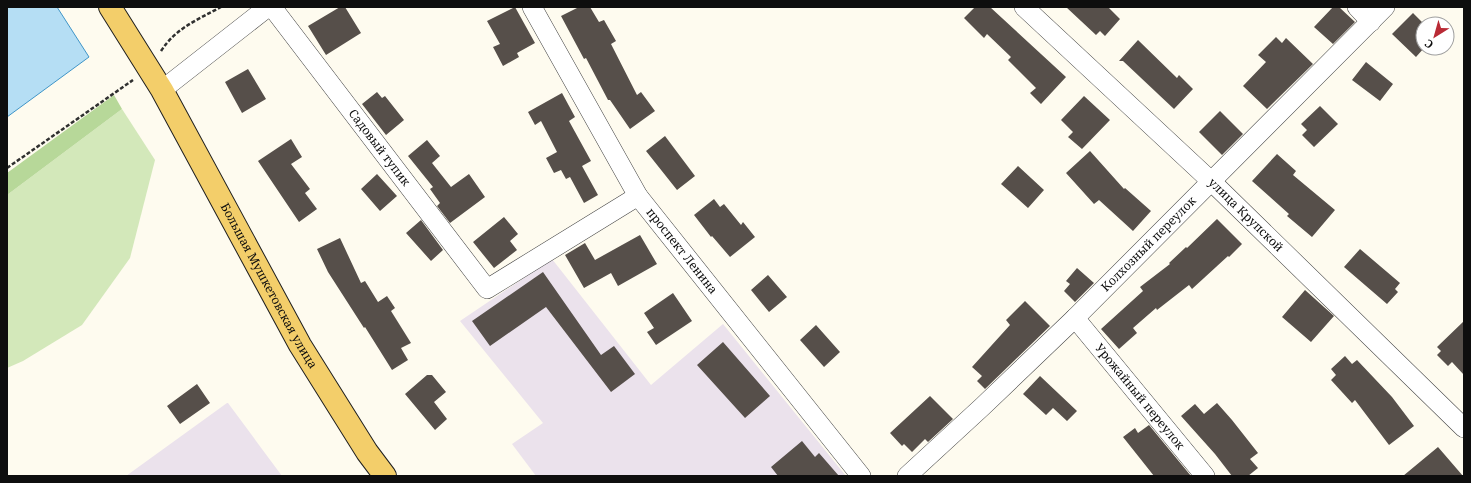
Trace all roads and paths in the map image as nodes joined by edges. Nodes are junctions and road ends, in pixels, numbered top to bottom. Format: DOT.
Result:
graph roads {
  1 [pos="110,7"];
  2 [pos="220,7"];
  3 [pos="268,7"];
  4 [pos="272,7"];
  5 [pos="532,7"];
  6 [pos="1024,7"];
  7 [pos="1356,7"];
  8 [pos="1385,7"];
  9 [pos="1371,22"];
  10 [pos="149,70"];
  11 [pos="162,90"];
  12 [pos="7,168"];
  13 [pos="1212,182"];
  14 [pos="638,196"];
  15 [pos="1075,318"];
  16 [pos="1464,428"];
  17 [pos="385,476"];
  18 [pos="861,476"];
  19 [pos="907,476"];
  20 [pos="1205,476"];
  1 -- 10 [label="main road, Большая Мушкетовская улица"];
  2 -- 10 [label="path"];
  3 -- 11 [label="street"];
  4 -- 14 [label="street, Садовый тупик"];
  5 -- 14 [label="street, проспект Ленина"];
  6 -- 13 [label="street, улица Крупской"];
  7 -- 9 [label="street"];
  8 -- 9 [label="street, Колхозный переулок"];
  9 -- 13 [label="street, Колхозный переулок"];
  10 -- 11 [label="main road, Большая Мушкетовская улица"];
  10 -- 12 [label="path"];
  11 -- 17 [label="main road, Большая Мушкетовская улица"];
  13 -- 15 [label="street, Колхозный переулок"];
  13 -- 16 [label="street, улица Крупской"];
  14 -- 18 [label="street, проспект Ленина"];
  15 -- 19 [label="street, Колхозный переулок"];
  15 -- 20 [label="street, Урожайный переулок"];
}
